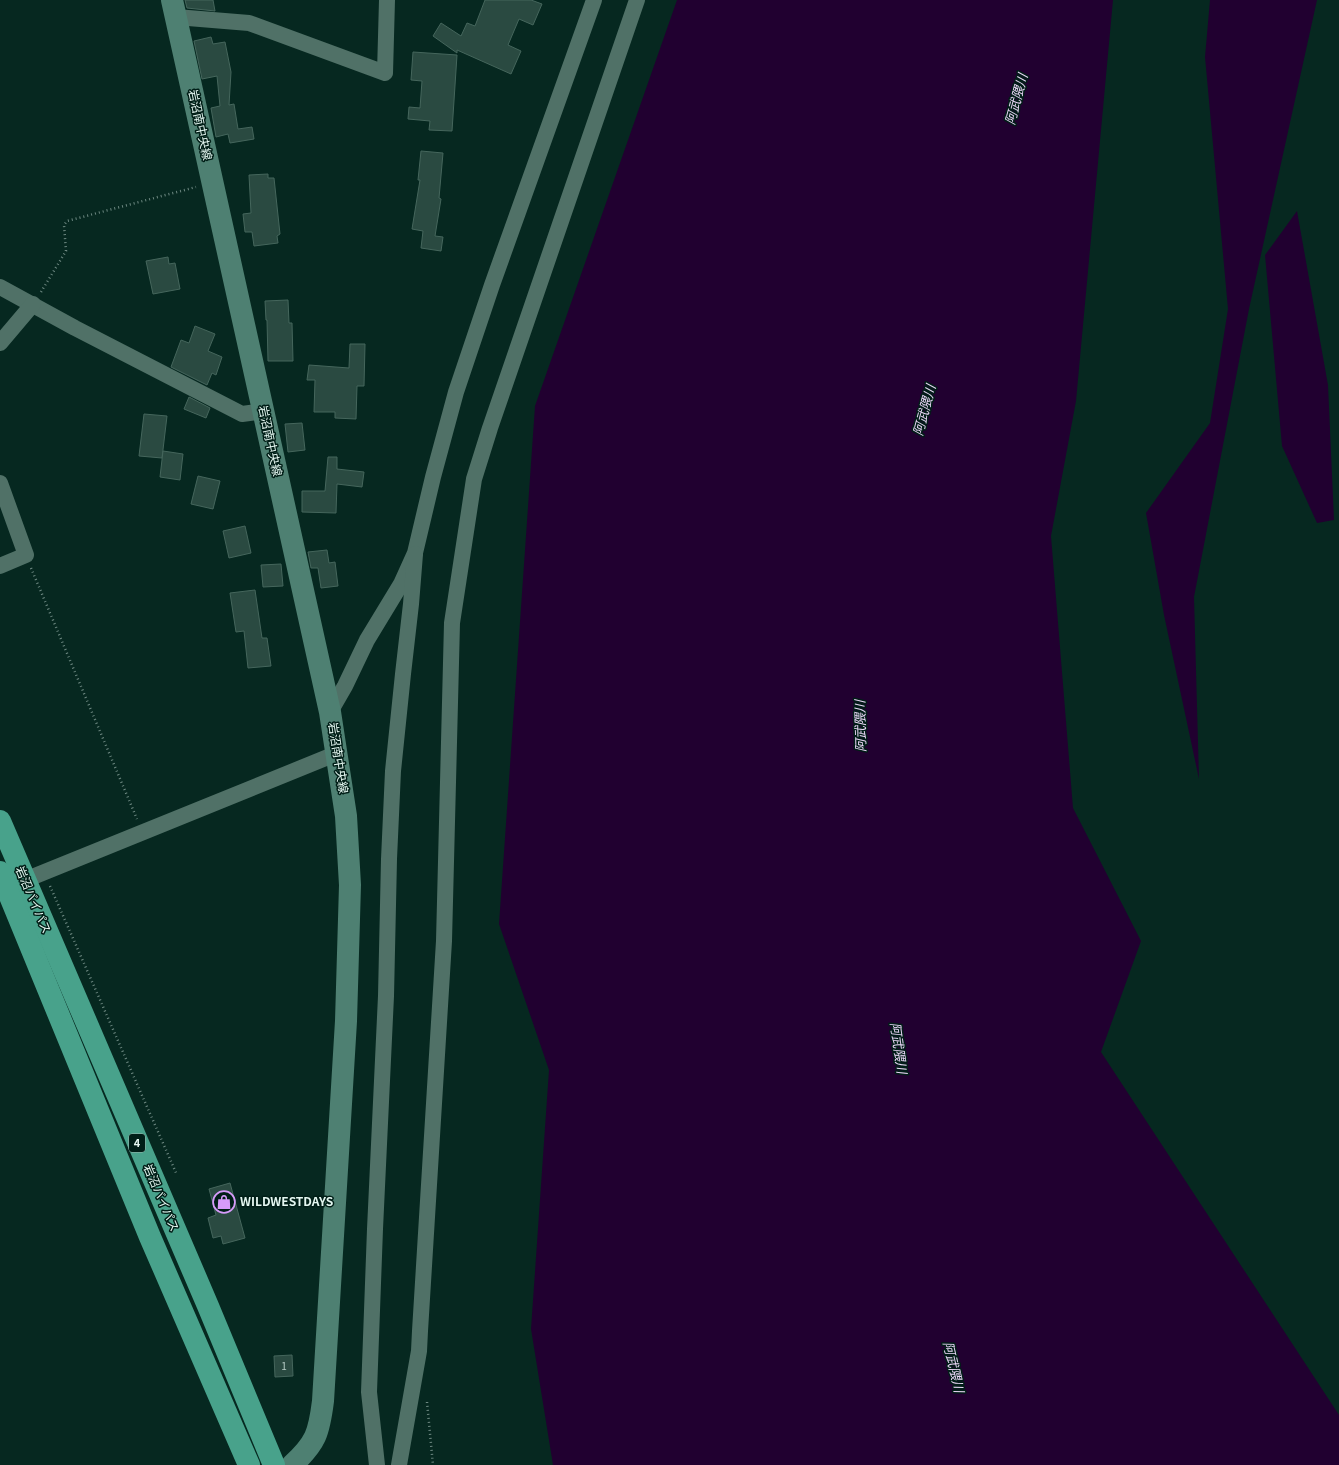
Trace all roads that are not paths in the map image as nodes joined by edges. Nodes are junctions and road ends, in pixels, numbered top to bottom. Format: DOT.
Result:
graph roads {
  1 [pos="387,0"];
  2 [pos="594,0"];
  3 [pos="637,0"];
  4 [pos="174,8"];
  5 [pos="0,287"];
  6 [pos="33,304"];
  7 [pos="0,343"];
  8 [pos="264,411"];
  9 [pos="0,483"];
  10 [pos="415,554"];
  11 [pos="0,566"];
  12 [pos="330,712"];
  13 [pos="338,753"];
  14 [pos="0,822"];
  15 [pos="0,872"];
  16 [pos="19,885"];
  17 [pos="249,1465"];
  18 [pos="274,1465"];
  19 [pos="292,1465"];
  20 [pos="377,1465"];
  21 [pos="399,1465"];
  1 -- 4 [label="street"];
  2 -- 10 [label="street"];
  3 -- 21 [label="street"];
  4 -- 8 [label="street, 岩沼南中央線"];
  5 -- 6 [label="street"];
  6 -- 7 [label="street"];
  6 -- 8 [label="street"];
  8 -- 12 [label="street, 岩沼南中央線"];
  9 -- 11 [label="street"];
  10 -- 12 [label="street"];
  10 -- 20 [label="street"];
  12 -- 13 [label="street, 岩沼南中央線"];
  13 -- 16 [label="street"];
  13 -- 19 [label="street, 岩沼南中央線"];
  14 -- 16 [label="highway, 岩沼バイパス / 4"];
  15 -- 16 [label="highway, 岩沼バイパス / 4"];
  16 -- 17 [label="highway, 岩沼バイパス / 4"];
  16 -- 18 [label="highway, 岩沼バイパス / 4"];
}
